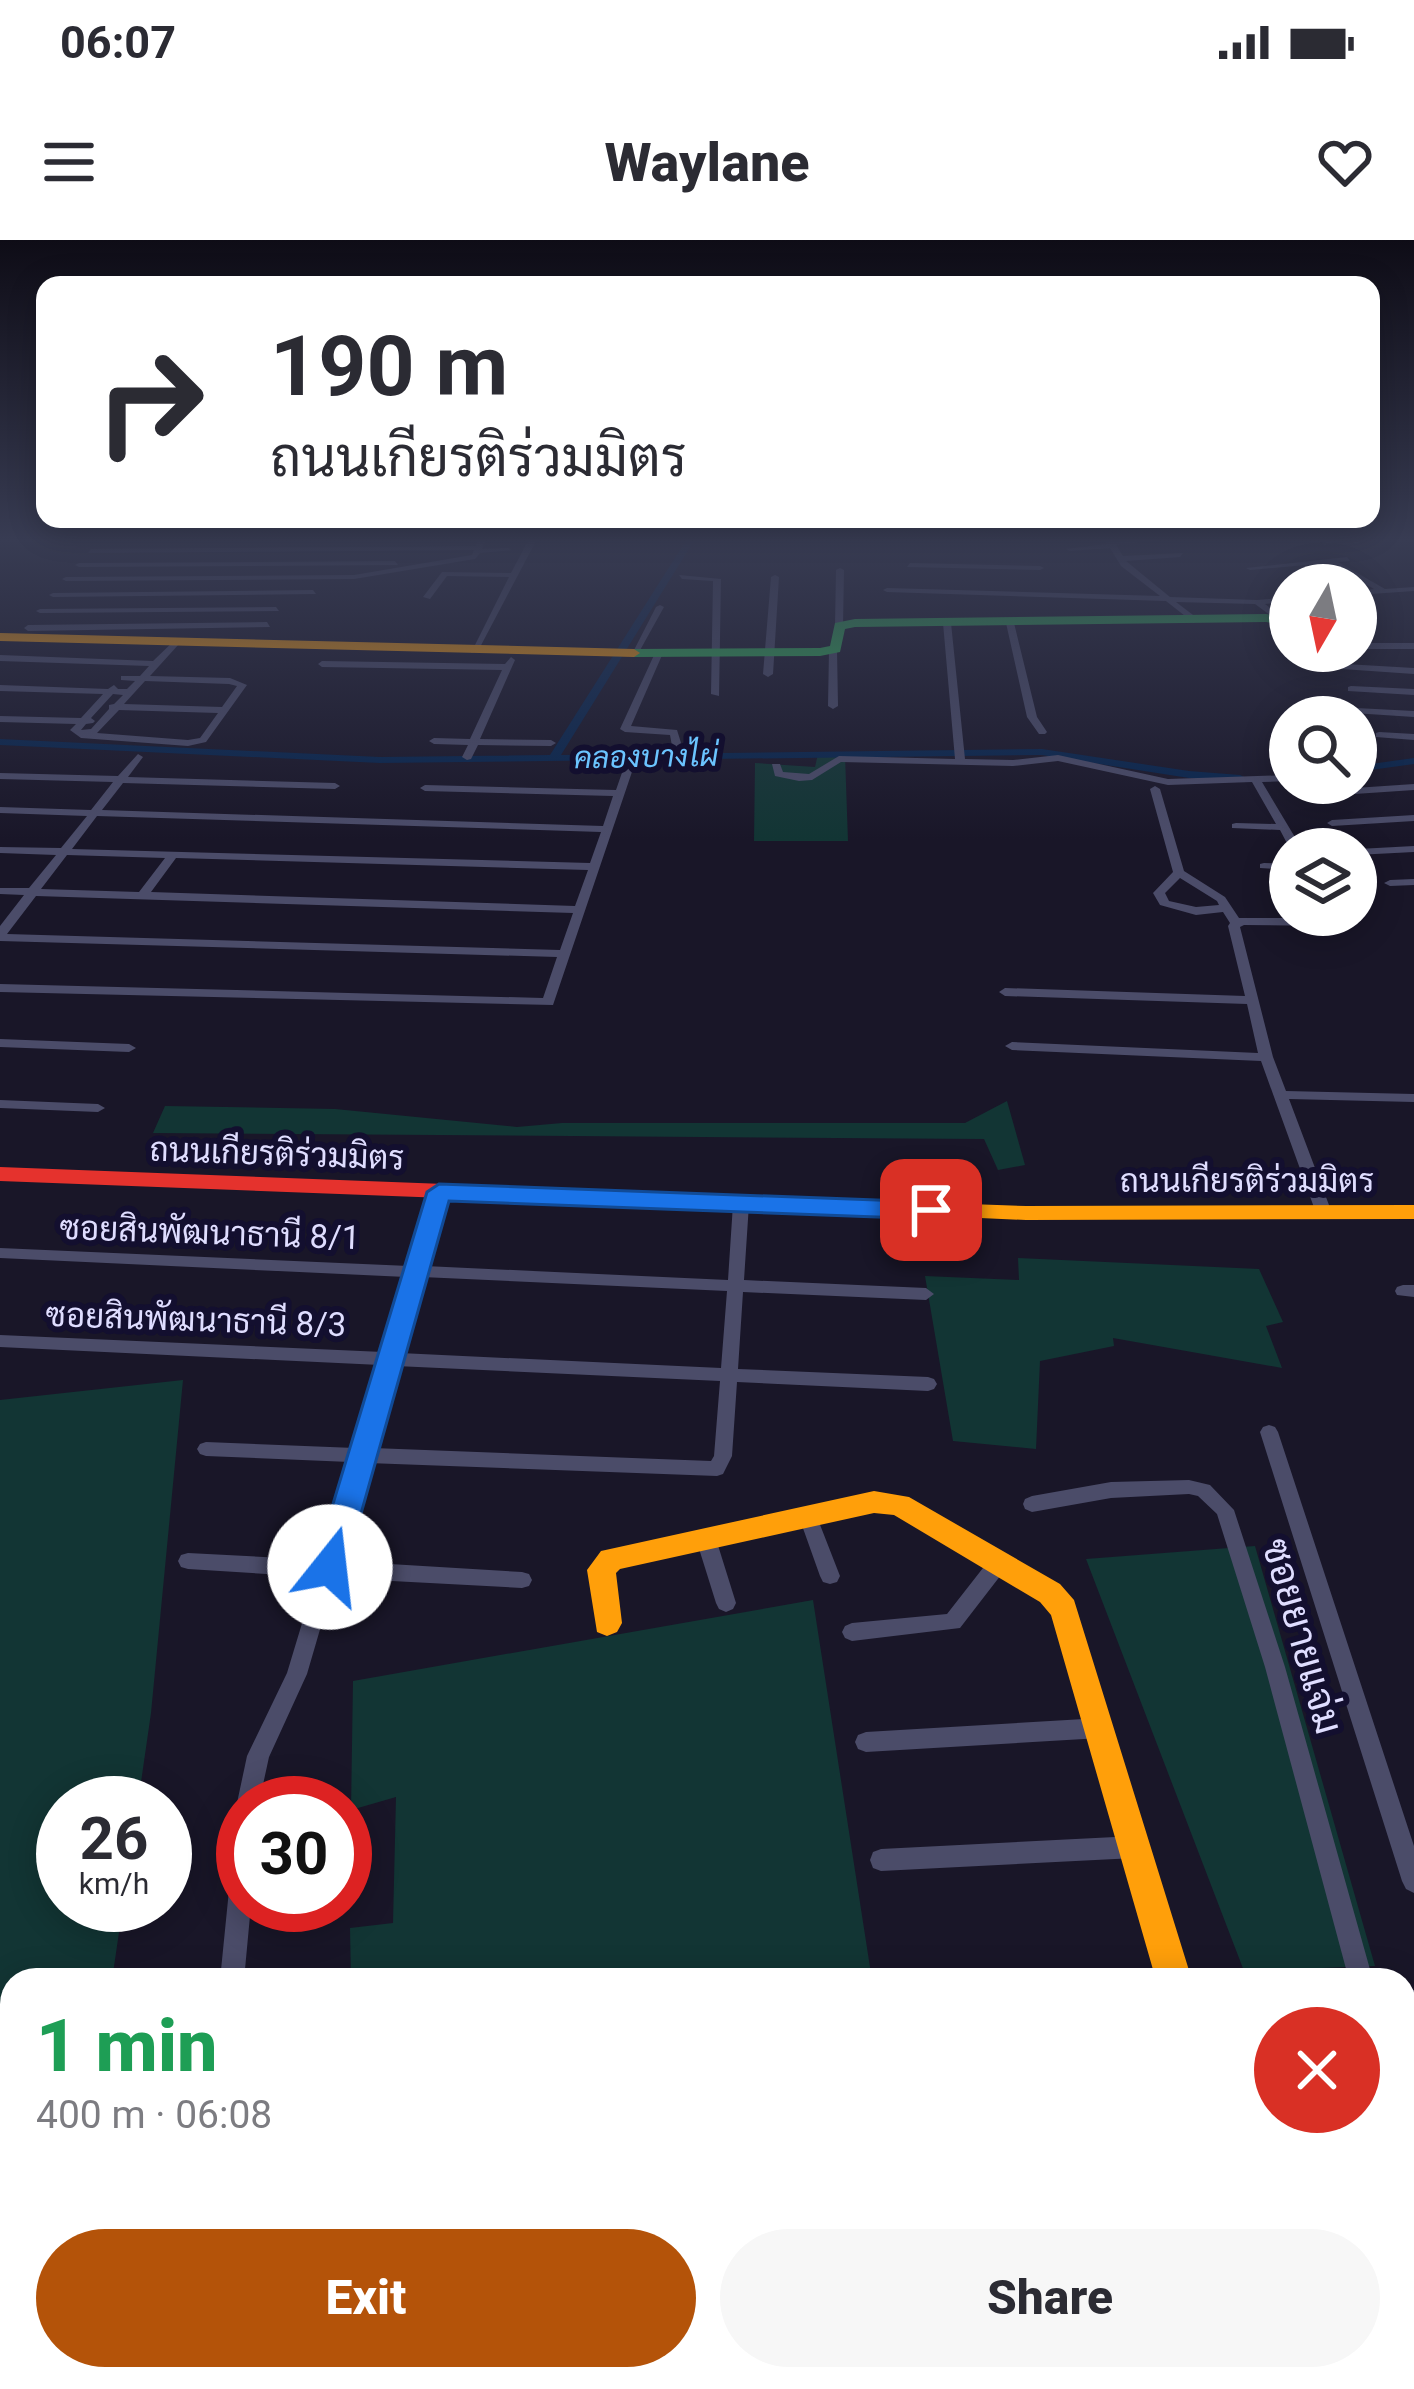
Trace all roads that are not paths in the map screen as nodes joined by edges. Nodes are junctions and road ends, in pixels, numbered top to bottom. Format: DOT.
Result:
graph roads {
  1 [pos="85,639"];
  2 [pos="133,639"];
  3 [pos="161,639"];
  4 [pos="480,639"];
  5 [pos="641,639"];
  6 [pos="716,639"];
  7 [pos="770,639"];
  8 [pos="833,639"];
  9 [pos="836,639"];
  10 [pos="949,639"];
  11 [pos="1014,639"];
  12 [pos="148,641"];
  13 [pos="1377,646"];
  14 [pos="1409,646"];
  15 [pos="474,651"];
  16 [pos="633,652"];
  17 [pos="716,653"];
  18 [pos="1414,656"];
  19 [pos="0,658"];
  20 [pos="511,660"];
  21 [pos="768,663"];
  22 [pos="322,664"];
  23 [pos="1377,668"];
  24 [pos="1414,670"];
  25 [pos="124,678"];
  26 [pos="143,678"];
  27 [pos="0,688"];
  28 [pos="1352,689"];
  29 [pos="111,692"];
  30 [pos="130,692"];
  31 [pos="1414,692"];
  32 [pos="716,694"];
  33 [pos="97,706"];
  34 [pos="833,706"];
  35 [pos="116,707"];
  36 [pos="226,710"];
  37 [pos="1377,712"];
  38 [pos="1414,714"];
  39 [pos="0,719"];
  40 [pos="84,721"];
  41 [pos="102,722"];
  42 [pos="642,730"];
  43 [pos="1042,732"];
  44 [pos="81,735"];
  45 [pos="1379,735"];
  46 [pos="1414,737"];
  47 [pos="434,741"];
  48 [pos="474,742"];
  49 [pos="551,743"];
  50 [pos="676,746"];
  51 [pos="639,749"];
  52 [pos="960,756"];
  53 [pos="138,757"];
  54 [pos="467,757"];
  55 [pos="630,763"];
  56 [pos="776,766"];
  57 [pos="519,768"];
  58 [pos="571,770"];
  59 [pos="0,776"];
  60 [pos="121,780"];
  61 [pos="1269,780"];
  62 [pos="1256,781"];
  63 [pos="335,785"];
  64 [pos="1414,787"];
  65 [pos="425,788"];
  66 [pos="1154,789"];
  67 [pos="1377,789"];
  68 [pos="511,790"];
  69 [pos="565,791"];
  70 [pos="620,793"];
  71 [pos="0,810"];
  72 [pos="95,814"];
  73 [pos="1414,818"];
  74 [pos="1332,823"];
  75 [pos="1236,826"];
  76 [pos="1283,827"];
  77 [pos="608,829"];
  78 [pos="1414,848"];
  79 [pos="0,850"];
  80 [pos="1377,851"];
  81 [pos="67,852"];
  82 [pos="172,855"];
  83 [pos="1264,866"];
  84 [pos="1269,866"];
  85 [pos="595,867"];
  86 [pos="1179,873"];
  87 [pos="1414,882"];
  88 [pos="1390,883"];
  89 [pos="0,891"];
  90 [pos="34,892"];
  91 [pos="142,896"];
  92 [pos="1226,908"];
  93 [pos="580,910"];
  94 [pos="1236,923"];
  95 [pos="1269,923"];
  96 [pos="0,936"];
  97 [pos="566,954"];
  98 [pos="0,988"];
  99 [pos="1005,992"];
  100 [pos="1250,1000"];
  101 [pos="0,1043"];
  102 [pos="1012,1046"];
  103 [pos="129,1048"];
  104 [pos="1265,1057"];
  105 [pos="1278,1095"];
  106 [pos="1414,1098"];
  107 [pos="0,1105"];
  108 [pos="98,1108"];
  109 [pos="0,1174"];
  110 [pos="439,1192"];
  111 [pos="741,1204"];
  112 [pos="1324,1213"];
  113 [pos="1412,1217"];
  114 [pos="0,1253"];
  115 [pos="417,1271"];
  116 [pos="734,1286"];
  117 [pos="926,1294"];
  118 [pos="0,1341"];
  119 [pos="390,1358"];
  120 [pos="730,1374"];
  121 [pos="928,1384"];
  122 [pos="1269,1432"];
  123 [pos="206,1449"];
  124 [pos="362,1454"];
  125 [pos="1032,1504"];
  126 [pos="808,1517"];
  127 [pos="706,1539"];
  128 [pos="188,1561"];
  129 [pos="997,1564"];
  130 [pos="330,1567"];
  131 [pos="830,1576"];
  132 [pos="522,1580"];
  133 [pos="726,1603"];
  134 [pos="607,1623"];
  135 [pos="852,1632"];
  136 [pos="1101,1727"];
  137 [pos="866,1742"];
  138 [pos="254,1776"];
  139 [pos="1135,1847"];
  140 [pos="881,1860"];
  141 [pos="1414,1881"];
  142 [pos="236,1932"];
  143 [pos="233,1968"];
  144 [pos="1170,1968"];
  145 [pos="1358,1968"];
  1 -- 12 [label="street"];
  2 -- 12 [label="street"];
  3 -- 12 [label="street"];
  4 -- 15 [label="street"];
  5 -- 16 [label="street"];
  6 -- 17 [label="street"];
  7 -- 21 [label="street"];
  8 -- 21 [label="street"];
  9 -- 34 [label="street"];
  10 -- 52 [label="street"];
  11 -- 43 [label="street"];
  12 -- 15 [label="street"];
  12 -- 19 [label="street"];
  12 -- 25 [label="street"];
  12 -- 26 [label="street"];
  13 -- 14 [label="street"];
  14 -- 18 [label="street"];
  15 -- 20 [label="street"];
  16 -- 17 [label="street"];
  16 -- 20 [label="street"];
  16 -- 42 [label="street"];
  17 -- 21 [label="street"];
  17 -- 32 [label="street"];
  20 -- 22 [label="street"];
  20 -- 48 [label="street"];
  23 -- 24 [label="street"];
  25 -- 26 [label="street"];
  25 -- 29 [label="street"];
  26 -- 30 [label="street"];
  26 -- 36 [label="street"];
  27 -- 29 [label="street"];
  28 -- 31 [label="street"];
  29 -- 30 [label="street"];
  29 -- 33 [label="street"];
  30 -- 35 [label="street"];
  33 -- 35 [label="street"];
  33 -- 40 [label="street"];
  35 -- 36 [label="street"];
  35 -- 41 [label="street"];
  36 -- 44 [label="street"];
  37 -- 38 [label="street"];
  39 -- 40 [label="street"];
  40 -- 41 [label="street"];
  40 -- 44 [label="street"];
  41 -- 44 [label="street"];
  42 -- 50 [label="street"];
  42 -- 51 [label="street"];
  45 -- 46 [label="street"];
  47 -- 48 [label="street"];
  48 -- 49 [label="street"];
  48 -- 54 [label="street"];
  52 -- 56 [label="street"];
  52 -- 62 [label="street"];
  53 -- 60 [label="street"];
  55 -- 70 [label="street"];
  57 -- 68 [label="street"];
  58 -- 69 [label="street"];
  59 -- 60 [label="street"];
  60 -- 63 [label="street"];
  60 -- 72 [label="street"];
  61 -- 62 [label="street"];
  62 -- 76 [label="street"];
  64 -- 67 [label="street"];
  65 -- 68 [label="street"];
  66 -- 86 [label="street"];
  68 -- 69 [label="street"];
  69 -- 70 [label="street"];
  70 -- 77 [label="street"];
  71 -- 72 [label="street"];
  72 -- 77 [label="street"];
  72 -- 81 [label="street"];
  73 -- 74 [label="street"];
  75 -- 76 [label="street"];
  77 -- 85 [label="street"];
  78 -- 80 [label="street"];
  79 -- 81 [label="street"];
  81 -- 82 [label="street"];
  81 -- 90 [label="street"];
  82 -- 85 [label="street"];
  82 -- 91 [label="street"];
  83 -- 84 [label="street"];
  85 -- 93 [label="street"];
  86 -- 92 [label="street"];
  86 -- 92 [label="street"];
  87 -- 88 [label="street"];
  89 -- 90 [label="street"];
  90 -- 91 [label="street"];
  90 -- 96 [label="street"];
  91 -- 93 [label="street"];
  92 -- 94 [label="street"];
  93 -- 97 [label="street"];
  94 -- 95 [label="street"];
  94 -- 100 [label="street"];
  96 -- 97 [label="street"];
  97 -- 98 [label="street"];
  99 -- 100 [label="street"];
  100 -- 104 [label="street"];
  101 -- 103 [label="street"];
  102 -- 104 [label="street"];
  104 -- 105 [label="street"];
  105 -- 106 [label="street"];
  105 -- 112 [label="street"];
  107 -- 108 [label="street"];
  109 -- 110 [label="street, ถนนเกียรติร่วมมิตร"];
  110 -- 111 [label="street, ถนนเกียรติร่วมมิตร"];
  110 -- 115 [label="street"];
  111 -- 112 [label="street, ถนนเกียรติร่วมมิตร"];
  111 -- 116 [label="street"];
  112 -- 113 [label="street, ถนนเกียรติร่วมมิตร"];
  114 -- 115 [label="street, ซอยสินพัฒนาธานี 8/1"];
  115 -- 116 [label="street, ซอยสินพัฒนาธานี 8/1"];
  115 -- 119 [label="street"];
  116 -- 117 [label="street, ซอยสินพัฒนาธานี 8/1"];
  116 -- 120 [label="street"];
  118 -- 119 [label="street, ซอยสินพัฒนาธานี 8/3"];
  119 -- 120 [label="street, ซอยสินพัฒนาธานี 8/3"];
  119 -- 124 [label="street"];
  120 -- 121 [label="street, ซอยสินพัฒนาธานี 8/3"];
  120 -- 124 [label="street"];
  122 -- 141 [label="street"];
  123 -- 124 [label="street"];
  124 -- 130 [label="street"];
  125 -- 145 [label="street, ซอยยายแจ่ม"];
  126 -- 127 [label="street"];
  126 -- 129 [label="street"];
  126 -- 131 [label="street"];
  127 -- 133 [label="street"];
  127 -- 134 [label="street"];
  128 -- 130 [label="street"];
  129 -- 135 [label="street"];
  129 -- 136 [label="street"];
  130 -- 132 [label="street"];
  130 -- 138 [label="street"];
  136 -- 137 [label="street"];
  136 -- 139 [label="street"];
  139 -- 140 [label="street"];
  139 -- 144 [label="street"];
  142 -- 143 [label="street"];
}
